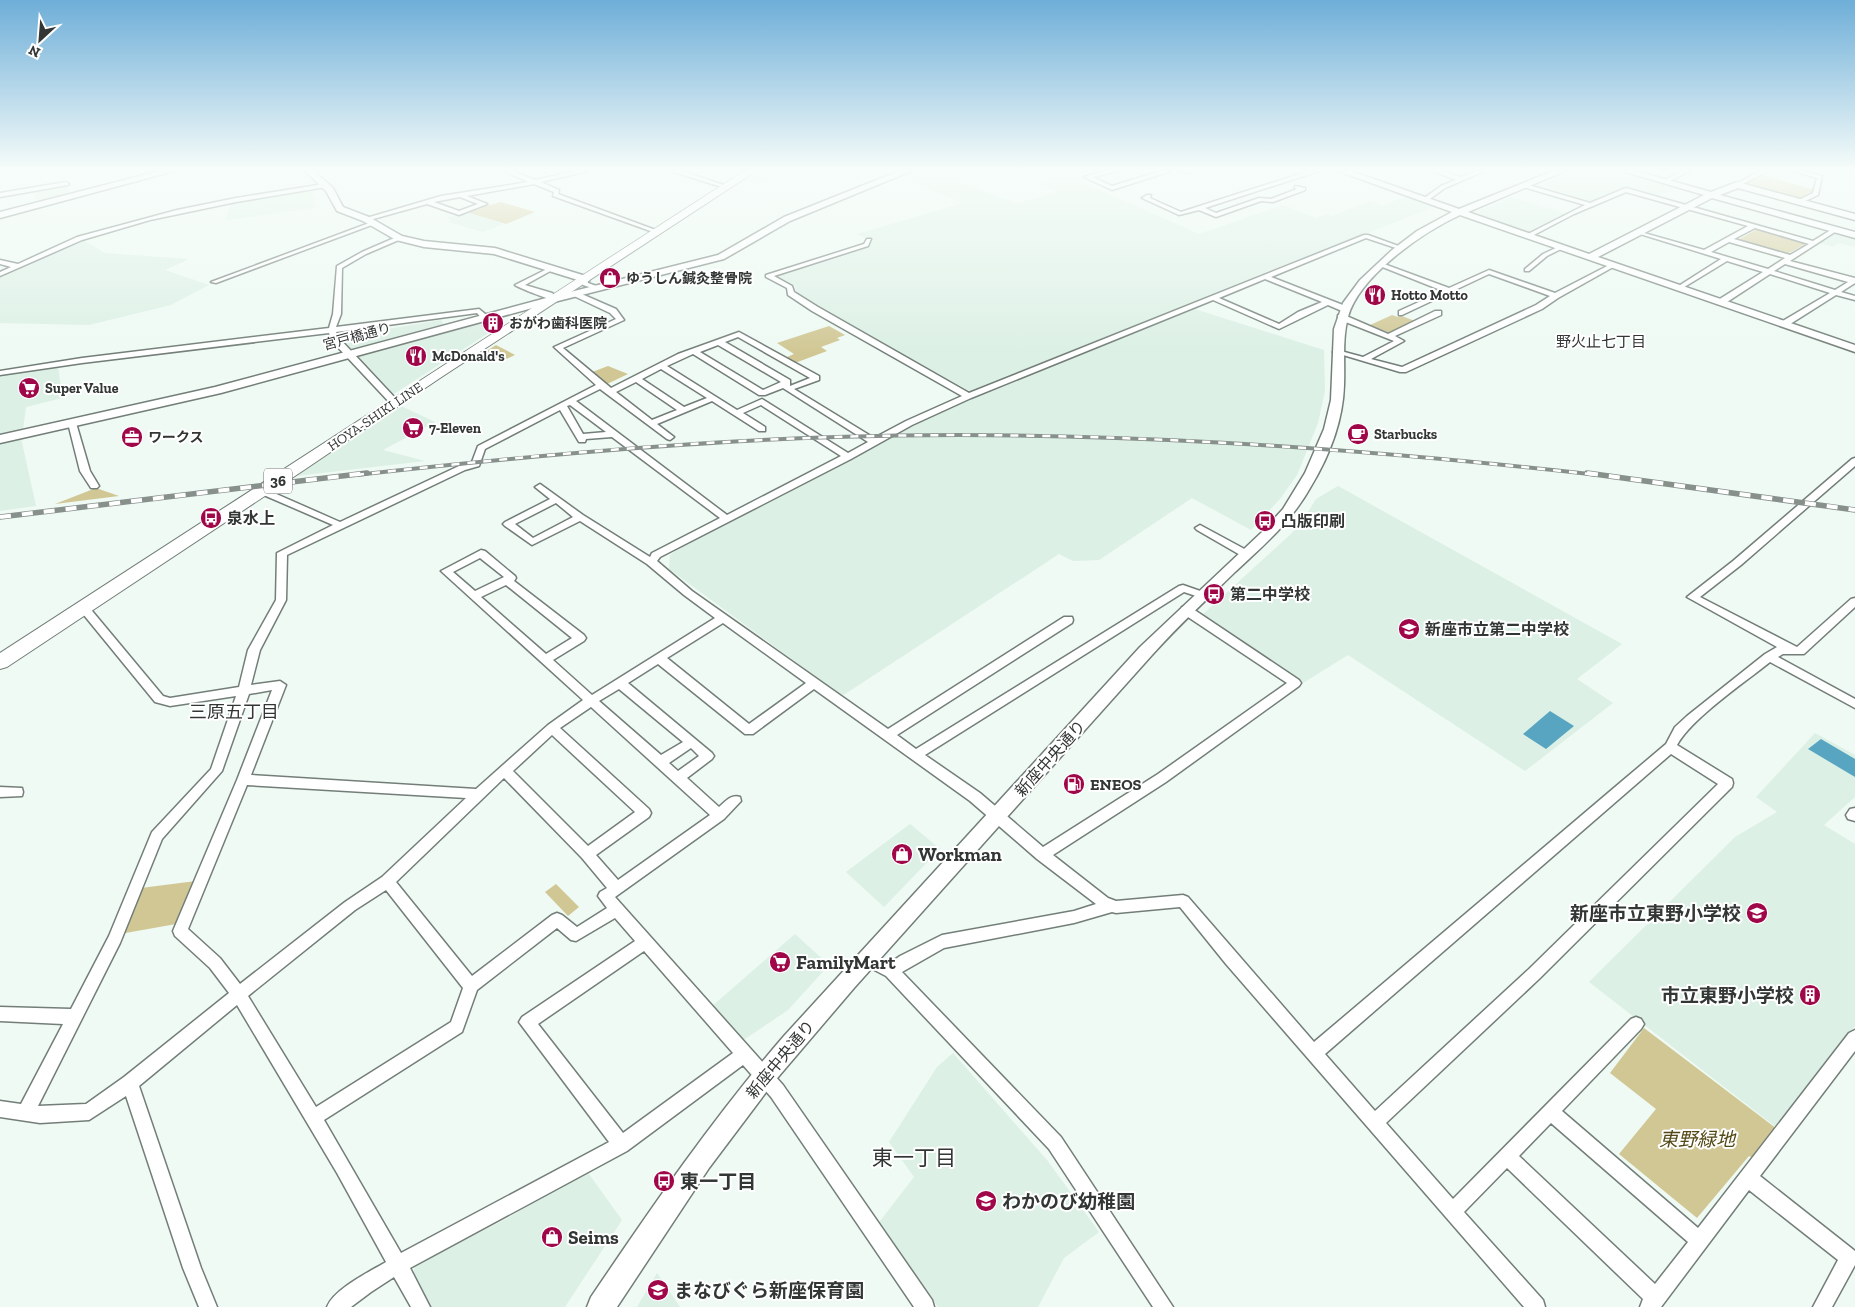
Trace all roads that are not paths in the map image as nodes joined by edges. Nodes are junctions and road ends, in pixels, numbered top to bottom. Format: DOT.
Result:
graph roads {
  1 [pos="102,232"];
  2 [pos="342,232"];
  3 [pos="389,232"];
  4 [pos="658,232"];
  5 [pos="764,232"];
  6 [pos="1422,232"];
  7 [pos="1517,232"];
  8 [pos="1536,232"];
  9 [pos="1639,232"];
  10 [pos="1744,232"];
  11 [pos="1775,232"];
  12 [pos="1833,232"];
  13 [pos="1528,236"];
  14 [pos="399,238"];
  15 [pos="869,240"];
  16 [pos="1730,240"];
  17 [pos="1814,243"];
  18 [pos="1562,247"];
  19 [pos="1401,248"];
  20 [pos="1705,252"];
  21 [pos="1590,257"];
  22 [pos="1726,259"];
  23 [pos="1788,260"];
  24 [pos="0,262"];
  25 [pos="1382,265"];
  26 [pos="1613,265"];
  27 [pos="18,266"];
  28 [pos="552,269"];
  29 [pos="1527,270"];
  30 [pos="1767,272"];
  31 [pos="0,274"];
  32 [pos="1266,277"];
  33 [pos="585,279"];
  34 [pos="1854,281"];
  35 [pos="214,282"];
  36 [pos="598,288"];
  37 [pos="1678,288"];
  38 [pos="1450,292"];
  39 [pos="1837,292"];
  40 [pos="577,294"];
  41 [pos="1555,296"];
  42 [pos="1214,298"];
  43 [pos="1855,298"];
  44 [pos="554,299"];
  45 [pos="1721,302"];
  46 [pos="1326,303"];
  47 [pos="1343,313"];
  48 [pos="1402,313"];
  49 [pos="1438,314"];
  50 [pos="486,318"];
  51 [pos="1784,324"];
  52 [pos="332,329"];
  53 [pos="1389,336"];
  54 [pos="719,342"];
  55 [pos="1855,349"];
  56 [pos="695,352"];
  57 [pos="1337,352"];
  58 [pos="348,354"];
  59 [pos="1365,359"];
  60 [pos="661,367"];
  61 [pos="0,373"];
  62 [pos="637,379"];
  63 [pos="601,385"];
  64 [pos="786,386"];
  65 [pos="612,393"];
  66 [pos="762,393"];
  67 [pos="968,396"];
  68 [pos="712,398"];
  69 [pos="394,402"];
  70 [pos="754,406"];
  71 [pos="571,409"];
  72 [pos="683,410"];
  73 [pos="736,413"];
  74 [pos="72,423"];
  75 [pos="651,423"];
  76 [pos="762,430"];
  77 [pos="614,434"];
  78 [pos="670,437"];
  79 [pos="0,439"];
  80 [pos="874,442"];
  81 [pos="848,457"];
  82 [pos="1855,461"];
  83 [pos="94,486"];
  84 [pos="540,487"];
  85 [pos="262,491"];
  86 [pos="557,500"];
  87 [pos="580,517"];
  88 [pos="727,520"];
  89 [pos="340,525"];
  90 [pos="1200,528"];
  91 [pos="1246,554"];
  92 [pos="652,562"];
  93 [pos="507,580"];
  94 [pos="1202,595"];
  95 [pos="474,596"];
  96 [pos="1855,601"];
  97 [pos="84,609"];
  98 [pos="1186,610"];
  99 [pos="724,617"];
  100 [pos="1068,620"];
  101 [pos="1791,650"];
  102 [pos="1770,657"];
  103 [pos="659,658"];
  104 [pos="546,659"];
  105 [pos="0,662"];
  106 [pos="815,682"];
  107 [pos="620,684"];
  108 [pos="244,691"];
  109 [pos="592,700"];
  110 [pos="1855,704"];
  111 [pos="552,728"];
  112 [pos="888,735"];
  113 [pos="692,742"];
  114 [pos="1670,747"];
  115 [pos="916,755"];
  116 [pos="660,762"];
  117 [pos="505,771"];
  118 [pos="678,778"];
  119 [pos="243,780"];
  120 [pos="0,792"];
  121 [pos="17,792"];
  122 [pos="479,794"];
  123 [pos="735,801"];
  124 [pos="719,815"];
  125 [pos="997,817"];
  126 [pos="588,854"];
  127 [pos="1042,855"];
  128 [pos="387,881"];
  129 [pos="617,888"];
  130 [pos="1111,906"];
  131 [pos="616,910"];
  132 [pos="645,942"];
  133 [pos="866,958"];
  134 [pos="890,971"];
  135 [pos="472,986"];
  136 [pos="238,994"];
  137 [pos="0,1014"];
  138 [pos="75,1017"];
  139 [pos="1636,1024"];
  140 [pos="1855,1038"];
  141 [pos="1314,1053"];
  142 [pos="744,1054"];
  143 [pos="764,1076"];
  144 [pos="130,1083"];
  145 [pos="0,1109"];
  146 [pos="26,1112"];
  147 [pos="1551,1112"];
  148 [pos="313,1118"];
  149 [pos="1374,1123"];
  150 [pos="621,1144"];
  151 [pos="1507,1156"];
  152 [pos="1748,1178"];
  153 [pos="1452,1212"];
  154 [pos="1700,1241"];
  155 [pos="1852,1253"];
  156 [pos="399,1264"];
  157 [pos="1653,1302"];
  158 [pos="208,1307"];
  159 [pos="336,1307"];
  160 [pos="421,1307"];
  161 [pos="601,1307"];
  162 [pos="924,1307"];
  163 [pos="1164,1307"];
  164 [pos="1536,1307"];
  165 [pos="1822,1307"];
  1 -- 27 [label="street"];
  2 -- 35 [label="street"];
  3 -- 14 [label="street"];
  4 -- 33 [label="main road, HOYA-SHIKI LINE / 36"];
  5 -- 36 [label="street, 宮戸橋通り"];
  6 -- 19 [label="street, 新座中央通り"];
  7 -- 13 [label="street"];
  8 -- 13 [label="street"];
  9 -- 20 [label="street"];
  9 -- 21 [label="street"];
  10 -- 16 [label="street"];
  11 -- 17 [label="street"];
  12 -- 17 [label="street"];
  13 -- 18 [label="street"];
  14 -- 28 [label="street"];
  14 -- 52 [label="street"];
  15 -- 67 [label="street"];
  16 -- 20 [label="street"];
  16 -- 23 [label="street"];
  17 -- 23 [label="street"];
  18 -- 21 [label="street"];
  18 -- 29 [label="street"];
  19 -- 25 [label="street, 新座中央通り"];
  19 -- 32 [label="street"];
  20 -- 22 [label="street"];
  21 -- 26 [label="street"];
  22 -- 30 [label="street"];
  22 -- 37 [label="street"];
  23 -- 30 [label="street"];
  23 -- 34 [label="street"];
  24 -- 27 [label="street"];
  25 -- 38 [label="street"];
  25 -- 47 [label="street, 新座中央通り"];
  26 -- 37 [label="street"];
  26 -- 41 [label="street"];
  27 -- 31 [label="street"];
  28 -- 33 [label="street"];
  28 -- 44 [label="street"];
  30 -- 39 [label="street"];
  30 -- 45 [label="street"];
  32 -- 42 [label="street"];
  32 -- 46 [label="street"];
  33 -- 36 [label="street"];
  33 -- 44 [label="main road, HOYA-SHIKI LINE / 36"];
  34 -- 39 [label="street"];
  36 -- 40 [label="street, 宮戸橋通り"];
  37 -- 45 [label="street"];
  38 -- 41 [label="street"];
  38 -- 48 [label="street"];
  39 -- 43 [label="street"];
  39 -- 51 [label="street"];
  40 -- 44 [label="street, 宮戸橋通り"];
  40 -- 63 [label="street"];
  41 -- 59 [label="street"];
  42 -- 46 [label="street"];
  42 -- 67 [label="street"];
  44 -- 50 [label="street, 宮戸橋通り"];
  44 -- 69 [label="main road, HOYA-SHIKI LINE / 36"];
  45 -- 51 [label="street"];
  46 -- 47 [label="street"];
  47 -- 53 [label="street"];
  47 -- 57 [label="street, 新座中央通り"];
  49 -- 53 [label="street"];
  50 -- 52 [label="street"];
  50 -- 58 [label="street, 宮戸橋通り"];
  51 -- 55 [label="street"];
  52 -- 58 [label="street"];
  52 -- 61 [label="street"];
  53 -- 59 [label="street"];
  54 -- 56 [label="street"];
  54 -- 64 [label="street"];
  54 -- 64 [label="street"];
  56 -- 60 [label="street"];
  56 -- 66 [label="street"];
  57 -- 59 [label="street"];
  57 -- 91 [label="street, 新座中央通り"];
  58 -- 69 [label="street"];
  58 -- 74 [label="street, 宮戸橋通り"];
  60 -- 62 [label="street"];
  60 -- 68 [label="street"];
  62 -- 65 [label="street"];
  62 -- 72 [label="street"];
  63 -- 65 [label="street"];
  63 -- 71 [label="street"];
  64 -- 66 [label="street"];
  64 -- 80 [label="street"];
  65 -- 75 [label="street"];
  66 -- 70 [label="street"];
  67 -- 80 [label="street"];
  68 -- 72 [label="street"];
  68 -- 73 [label="street"];
  69 -- 85 [label="main road, HOYA-SHIKI LINE / 36"];
  70 -- 73 [label="street"];
  70 -- 81 [label="street"];
  71 -- 77 [label="street"];
  71 -- 77 [label="street"];
  71 -- 89 [label="street"];
  72 -- 75 [label="street"];
  73 -- 76 [label="street"];
  74 -- 79 [label="street, 宮戸橋通り"];
  74 -- 83 [label="street"];
  75 -- 78 [label="street"];
  77 -- 88 [label="street"];
  80 -- 81 [label="street"];
  81 -- 88 [label="street"];
  82 -- 101 [label="street"];
  84 -- 86 [label="street"];
  85 -- 89 [label="street"];
  85 -- 97 [label="main road, HOYA-SHIKI LINE / 36"];
  86 -- 87 [label="street"];
  86 -- 87 [label="street"];
  87 -- 92 [label="street"];
  88 -- 92 [label="street"];
  89 -- 108 [label="street"];
  90 -- 91 [label="street"];
  91 -- 94 [label="street, 新座中央通り"];
  92 -- 99 [label="street"];
  93 -- 95 [label="street"];
  93 -- 95 [label="street"];
  93 -- 104 [label="street"];
  94 -- 98 [label="street, 新座中央通り"];
  94 -- 115 [label="street"];
  95 -- 104 [label="street"];
  96 -- 101 [label="street"];
  97 -- 105 [label="main road, HOYA-SHIKI LINE / 36"];
  97 -- 108 [label="street"];
  98 -- 125 [label="street, 新座中央通り"];
  98 -- 127 [label="street"];
  99 -- 103 [label="street"];
  99 -- 106 [label="street"];
  100 -- 112 [label="street"];
  101 -- 102 [label="street"];
  102 -- 110 [label="street"];
  102 -- 114 [label="street"];
  103 -- 106 [label="street"];
  103 -- 107 [label="street"];
  104 -- 109 [label="street"];
  106 -- 112 [label="street"];
  107 -- 109 [label="street"];
  107 -- 113 [label="street"];
  108 -- 119 [label="street"];
  108 -- 138 [label="street"];
  109 -- 111 [label="street"];
  109 -- 116 [label="street"];
  111 -- 117 [label="street"];
  111 -- 126 [label="street"];
  112 -- 115 [label="street"];
  113 -- 116 [label="street"];
  113 -- 118 [label="street"];
  114 -- 141 [label="street"];
  114 -- 149 [label="street"];
  115 -- 125 [label="street"];
  116 -- 118 [label="street"];
  117 -- 122 [label="street"];
  117 -- 126 [label="street"];
  118 -- 124 [label="street"];
  119 -- 122 [label="street"];
  119 -- 136 [label="street"];
  120 -- 121 [label="street"];
  122 -- 128 [label="street"];
  123 -- 124 [label="street"];
  124 -- 129 [label="street"];
  125 -- 127 [label="street"];
  125 -- 133 [label="street, 新座中央通り"];
  126 -- 129 [label="street"];
  127 -- 130 [label="street"];
  128 -- 135 [label="street"];
  128 -- 136 [label="street"];
  129 -- 131 [label="street"];
  130 -- 134 [label="street"];
  130 -- 141 [label="street"];
  131 -- 132 [label="street"];
  131 -- 135 [label="street"];
  132 -- 142 [label="street"];
  132 -- 150 [label="street"];
  133 -- 134 [label="street"];
  133 -- 143 [label="street, 新座中央通り"];
  134 -- 163 [label="street"];
  135 -- 148 [label="street"];
  136 -- 144 [label="street"];
  136 -- 148 [label="street"];
  137 -- 138 [label="street"];
  138 -- 146 [label="street"];
  139 -- 147 [label="street"];
  140 -- 152 [label="street"];
  141 -- 149 [label="street"];
  142 -- 143 [label="street"];
  142 -- 150 [label="street"];
  143 -- 161 [label="street, 新座中央通り"];
  143 -- 162 [label="street"];
  144 -- 146 [label="street"];
  144 -- 158 [label="street"];
  145 -- 146 [label="street"];
  147 -- 151 [label="street"];
  147 -- 154 [label="street"];
  148 -- 156 [label="street"];
  149 -- 153 [label="street"];
  150 -- 156 [label="street"];
  151 -- 153 [label="street"];
  151 -- 157 [label="street"];
  152 -- 154 [label="street"];
  152 -- 155 [label="street"];
  153 -- 164 [label="street"];
  154 -- 157 [label="street"];
  155 -- 165 [label="street"];
  156 -- 159 [label="street"];
  156 -- 160 [label="street"];
}
